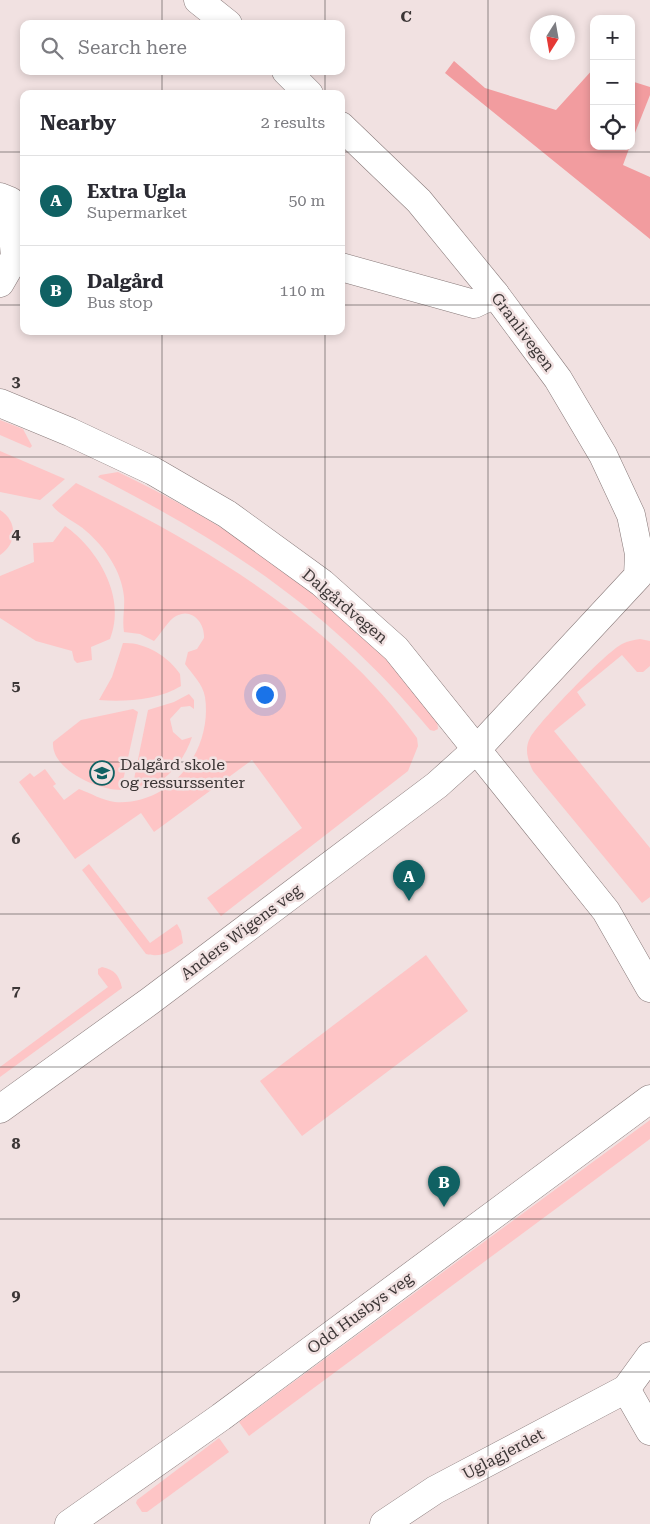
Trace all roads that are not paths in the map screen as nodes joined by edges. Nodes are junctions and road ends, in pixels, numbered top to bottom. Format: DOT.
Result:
graph roads {
  1 [pos="198,0"];
  2 [pos="223,20"];
  3 [pos="290,75"];
  4 [pos="305,90"];
  5 [pos="345,130"];
  6 [pos="11,198"];
  7 [pos="345,268"];
  8 [pos="0,283"];
  9 [pos="495,294"];
  10 [pos="0,403"];
  11 [pos="644,584"];
  12 [pos="477,749"];
  13 [pos="606,911"];
  14 [pos="650,951"];
  15 [pos="650,988"];
  16 [pos="650,1099"];
  17 [pos="0,1108"];
  18 [pos="650,1356"];
  19 [pos="626,1389"];
  20 [pos="650,1431"];
  21 [pos="69,1524"];
  22 [pos="384,1524"];
  1 -- 2 [label="street"];
  3 -- 4 [label="street"];
  5 -- 9 [label="street, Granlivegen"];
  6 -- 8 [label="street"];
  7 -- 9 [label="street"];
  9 -- 11 [label="street, Granlivegen"];
  10 -- 12 [label="street, Dalgårdvegen"];
  11 -- 12 [label="street, Granlivegen"];
  12 -- 13 [label="street, Dalgårdvegen"];
  12 -- 17 [label="street, Anders Wigens veg"];
  13 -- 14 [label="street, Dalgårdvegen"];
  13 -- 15 [label="street, Dalgårdvegen"];
  16 -- 21 [label="street, Odd Husbys veg"];
  18 -- 19 [label="street, Uglagjerdet"];
  19 -- 20 [label="street"];
  19 -- 22 [label="street, Uglagjerdet"];
}
